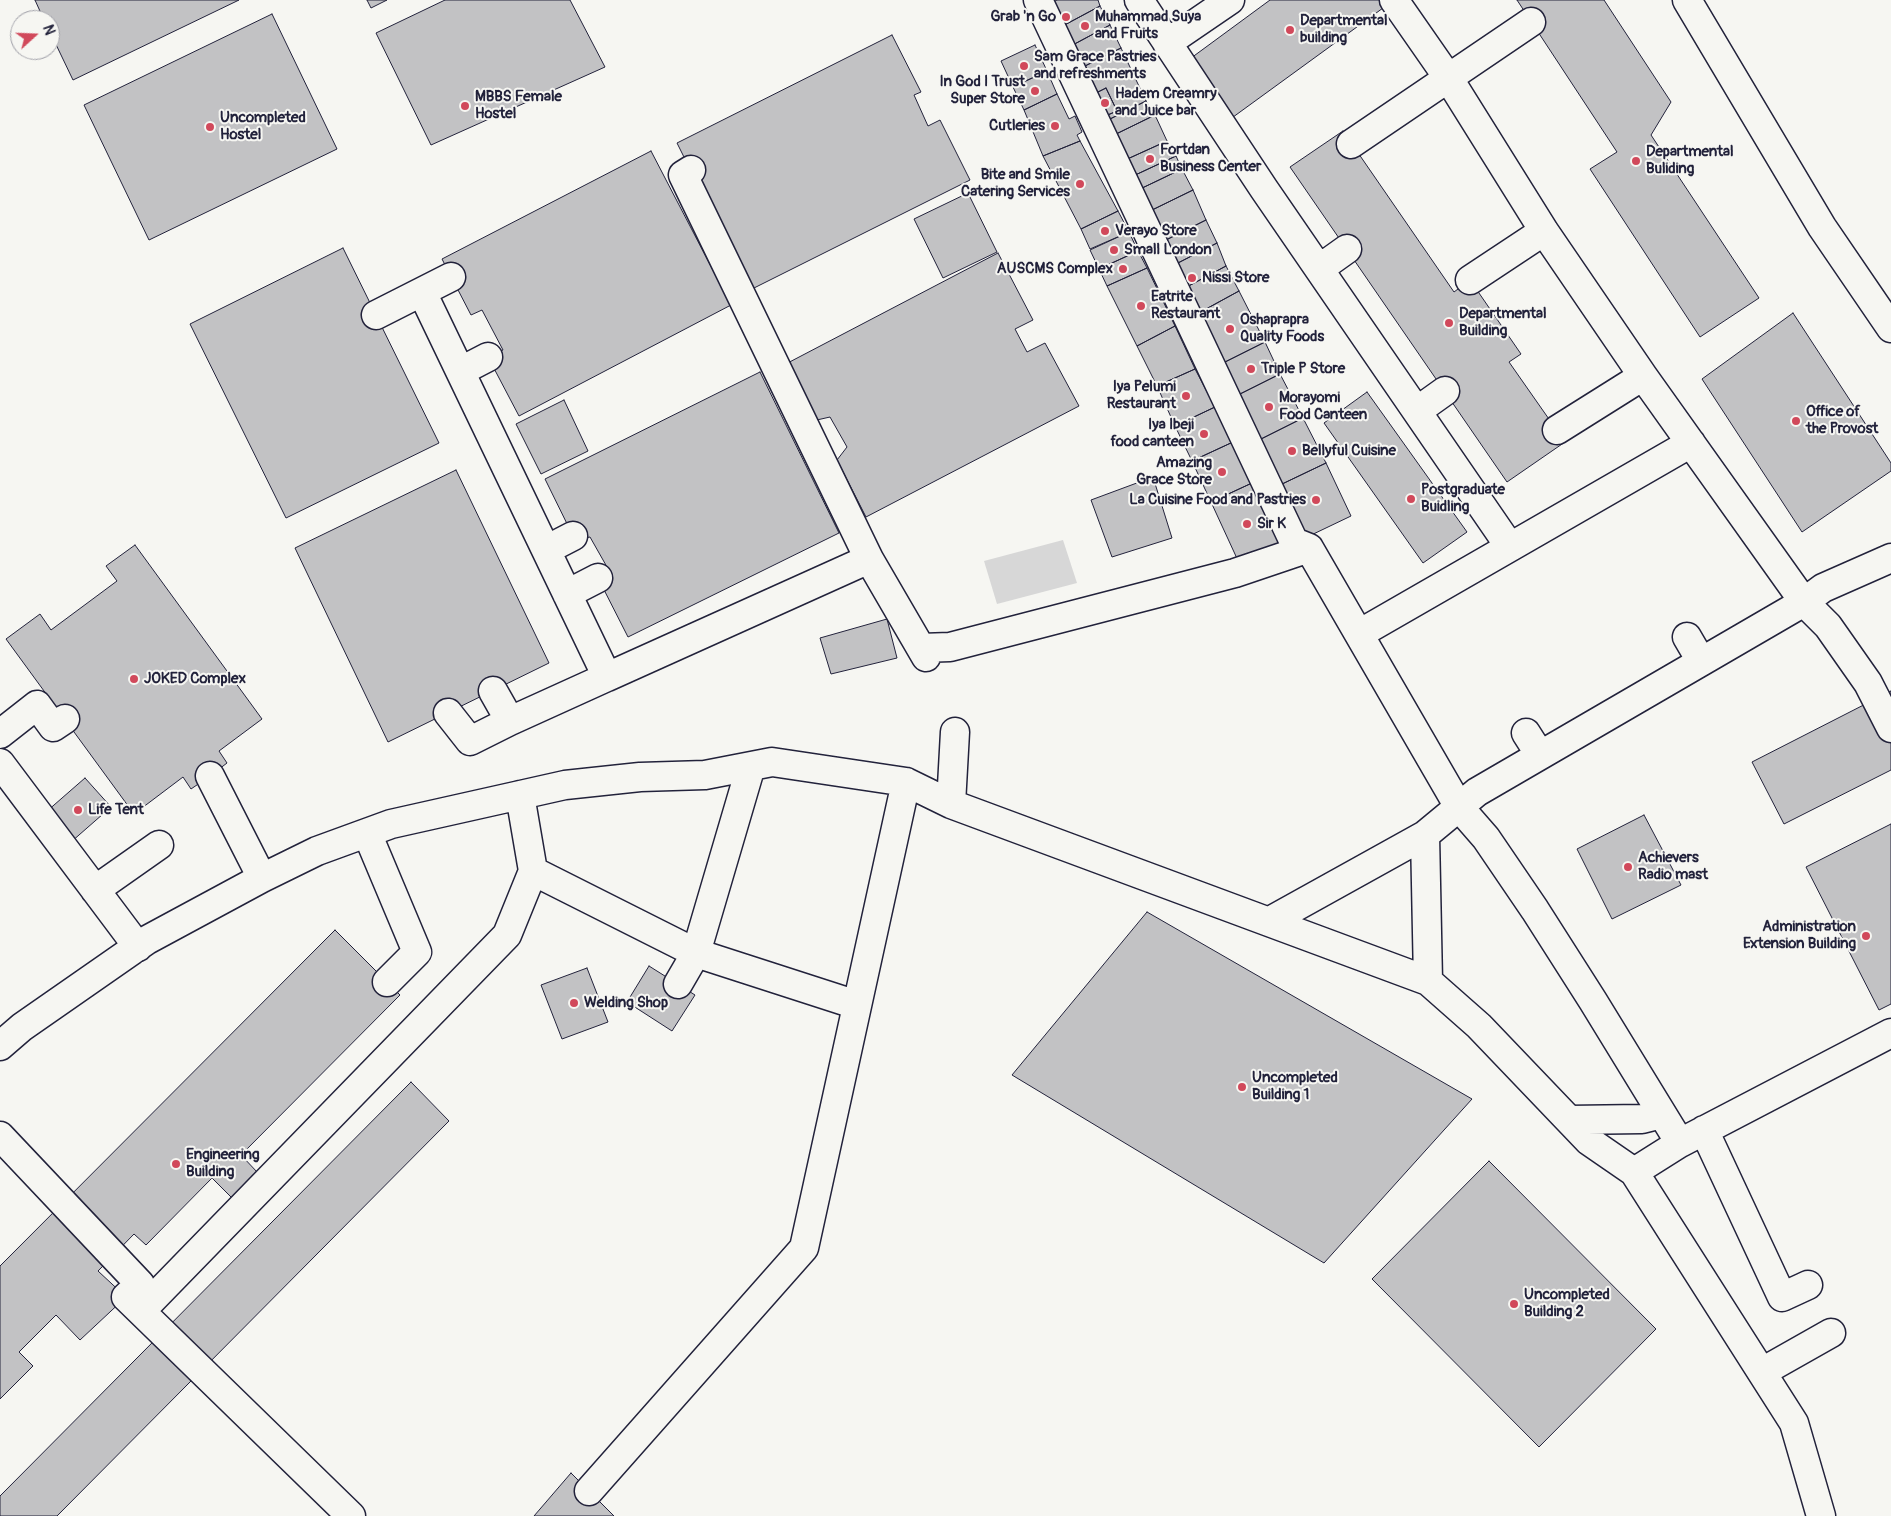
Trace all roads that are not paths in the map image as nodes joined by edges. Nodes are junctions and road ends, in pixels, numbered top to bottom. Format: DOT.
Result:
graph roads {
  1 [pos="1038,0"];
  2 [pos="1139,0"];
  3 [pos="1230,0"];
  4 [pos="1394,0"];
  5 [pos="1687,0"];
  6 [pos="1531,22"];
  7 [pos="1167,43"];
  8 [pos="1449,79"];
  9 [pos="1351,144"];
  10 [pos="691,170"];
  11 [pos="1544,231"];
  12 [pos="1347,249"];
  13 [pos="1319,269"];
  14 [pos="451,277"];
  15 [pos="1470,280"];
  16 [pos="422,292"];
  17 [pos="376,315"];
  18 [pos="1891,328"];
  19 [pos="488,357"];
  20 [pos="461,372"];
  21 [pos="1643,376"];
  22 [pos="1445,391"];
  23 [pos="1417,412"];
  24 [pos="1557,430"];
  25 [pos="1691,443"];
  26 [pos="573,536"];
  27 [pos="1510,547"];
  28 [pos="1309,548"];
  29 [pos="546,550"];
  30 [pos="1891,558"];
  31 [pos="869,559"];
  32 [pos="598,578"];
  33 [pos="567,594"];
  34 [pos="1804,602"];
  35 [pos="1359,634"];
  36 [pos="1687,637"];
  37 [pos="1701,661"];
  38 [pos="607,677"];
  39 [pos="493,691"];
  40 [pos="448,713"];
  41 [pos="65,719"];
  42 [pos="510,721"];
  43 [pos="1891,728"];
  44 [pos="955,732"];
  45 [pos="0,734"];
  46 [pos="0,763"];
  47 [pos="752,766"];
  48 [pos="210,776"];
  49 [pos="906,782"];
  50 [pos="520,795"];
  51 [pos="951,804"];
  52 [pos="1459,807"];
  53 [pos="367,834"];
  54 [pos="1425,835"];
  55 [pos="159,845"];
  56 [pos="533,871"];
  57 [pos="262,878"];
  58 [pos="95,890"];
  59 [pos="1270,921"];
  60 [pos="138,947"];
  61 [pos="696,952"];
  62 [pos="1428,981"];
  63 [pos="386,982"];
  64 [pos="678,984"];
  65 [pos="857,1005"];
  66 [pos="1891,1032"];
  67 [pos="0,1046"];
  68 [pos="1662,1114"];
  69 [pos="1570,1120"];
  70 [pos="1704,1130"];
  71 [pos="0,1136"];
  72 [pos="1680,1143"];
  73 [pos="1634,1172"];
  74 [pos="1808,1285"];
  75 [pos="141,1311"];
  76 [pos="1831,1333"];
  77 [pos="1762,1372"];
  78 [pos="589,1491"];
  79 [pos="351,1516"];
  80 [pos="1821,1516"];
  1 -- 28 [label="street"];
  2 -- 7 [label="street"];
  3 -- 7 [label="street"];
  4 -- 8 [label="street"];
  5 -- 18 [label="street"];
  6 -- 8 [label="street"];
  7 -- 13 [label="street"];
  8 -- 9 [label="street"];
  8 -- 11 [label="street"];
  10 -- 31 [label="street"];
  11 -- 15 [label="street"];
  11 -- 21 [label="street"];
  12 -- 13 [label="street"];
  13 -- 23 [label="street"];
  14 -- 16 [label="street"];
  16 -- 17 [label="street"];
  16 -- 20 [label="street"];
  19 -- 20 [label="street"];
  20 -- 29 [label="street"];
  21 -- 24 [label="street"];
  21 -- 25 [label="street"];
  22 -- 23 [label="street"];
  23 -- 27 [label="street"];
  25 -- 27 [label="street"];
  25 -- 34 [label="street"];
  26 -- 29 [label="street"];
  27 -- 35 [label="street"];
  28 -- 31 [label="street"];
  28 -- 35 [label="street"];
  29 -- 33 [label="street"];
  30 -- 34 [label="street"];
  31 -- 38 [label="street"];
  32 -- 33 [label="street"];
  33 -- 38 [label="street"];
  34 -- 37 [label="street"];
  34 -- 43 [label="street"];
  35 -- 52 [label="street"];
  36 -- 37 [label="street"];
  37 -- 52 [label="street"];
  38 -- 42 [label="street"];
  39 -- 42 [label="street"];
  40 -- 42 [label="street"];
  41 -- 45 [label="street"];
  44 -- 51 [label="street"];
  46 -- 58 [label="street"];
  47 -- 49 [label="street"];
  47 -- 50 [label="street"];
  47 -- 61 [label="street"];
  48 -- 57 [label="street"];
  49 -- 51 [label="street"];
  49 -- 65 [label="street"];
  50 -- 53 [label="street"];
  50 -- 56 [label="street"];
  51 -- 59 [label="street"];
  52 -- 54 [label="street"];
  52 -- 68 [label="street"];
  53 -- 57 [label="street"];
  53 -- 63 [label="street"];
  54 -- 59 [label="street"];
  54 -- 62 [label="street"];
  55 -- 58 [label="street"];
  56 -- 61 [label="street"];
  56 -- 75 [label="street"];
  57 -- 60 [label="street"];
  58 -- 60 [label="street"];
  59 -- 62 [label="street"];
  60 -- 67 [label="street"];
  61 -- 64 [label="street"];
  61 -- 65 [label="street"];
  62 -- 69 [label="street"];
  65 -- 78 [label="street"];
  66 -- 70 [label="street"];
  68 -- 69 [label="street"];
  68 -- 72 [label="street"];
  69 -- 73 [label="street"];
  70 -- 72 [label="street"];
  70 -- 74 [label="street"];
  71 -- 75 [label="street"];
  72 -- 73 [label="street"];
  73 -- 77 [label="street"];
  75 -- 79 [label="street"];
  76 -- 77 [label="street"];
  77 -- 80 [label="street"];
}
